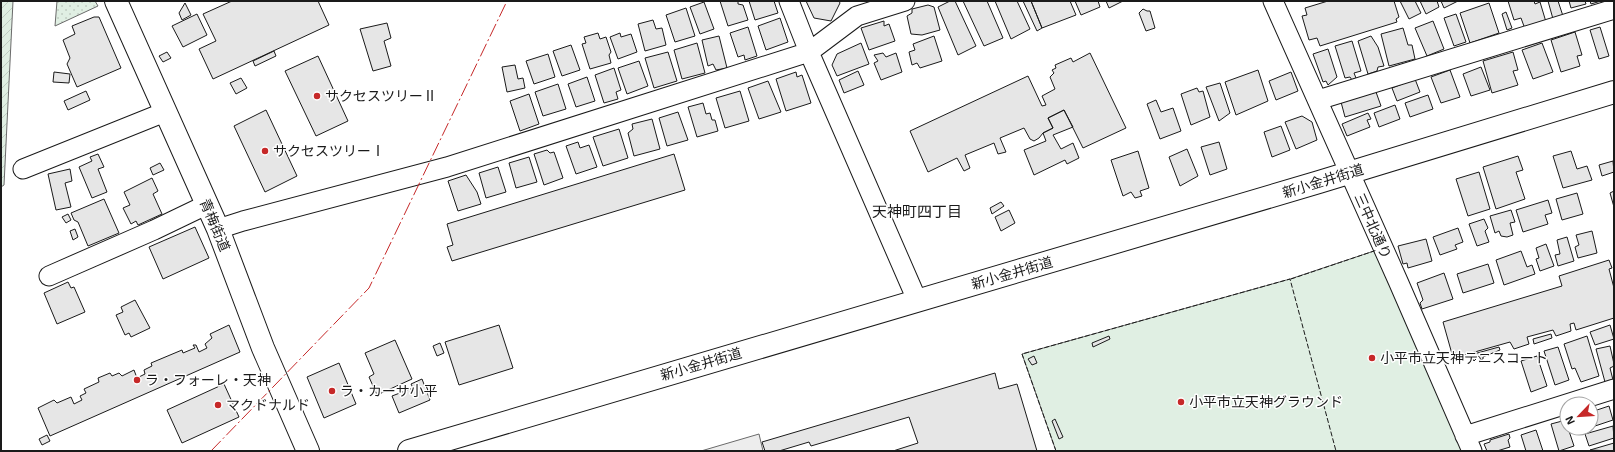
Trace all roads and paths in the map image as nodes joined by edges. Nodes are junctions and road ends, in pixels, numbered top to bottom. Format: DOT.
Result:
graph roads {
  1 [pos="116,1"];
  2 [pos="789,1"];
  3 [pos="905,1"];
  4 [pos="1272,1"];
  5 [pos="1614,9"];
  6 [pos="810,52"];
  7 [pos="1614,92"];
  8 [pos="1318,100"];
  9 [pos="165,112"];
  10 [pos="23,169"];
  11 [pos="1349,174"];
  12 [pos="206,205"];
  13 [pos="218,229"];
  14 [pos="49,276"];
  15 [pos="917,300"];
  16 [pos="1614,389"];
  17 [pos="1469,443"];
  18 [pos="308,451"];
  19 [pos="408,451"];
  1 -- 9 [label="main road, 青梅街道"];
  2 -- 6 [label="street"];
  3 -- 6 [label="street"];
  4 -- 8 [label="street, 三中北通り"];
  5 -- 8 [label="street"];
  6 -- 13 [label="street"];
  6 -- 15 [label="street"];
  7 -- 11 [label="main road, 新小金井街道"];
  8 -- 11 [label="street, 三中北通り"];
  9 -- 10 [label="street"];
  9 -- 12 [label="main road, 青梅街道"];
  11 -- 15 [label="main road, 新小金井街道"];
  11 -- 17 [label="street, 三中北通り"];
  12 -- 13 [label="main road, 青梅街道"];
  12 -- 14 [label="street"];
  13 -- 18 [label="main road, 青梅街道"];
  15 -- 19 [label="main road, 新小金井街道"];
  16 -- 17 [label="street"];
}
